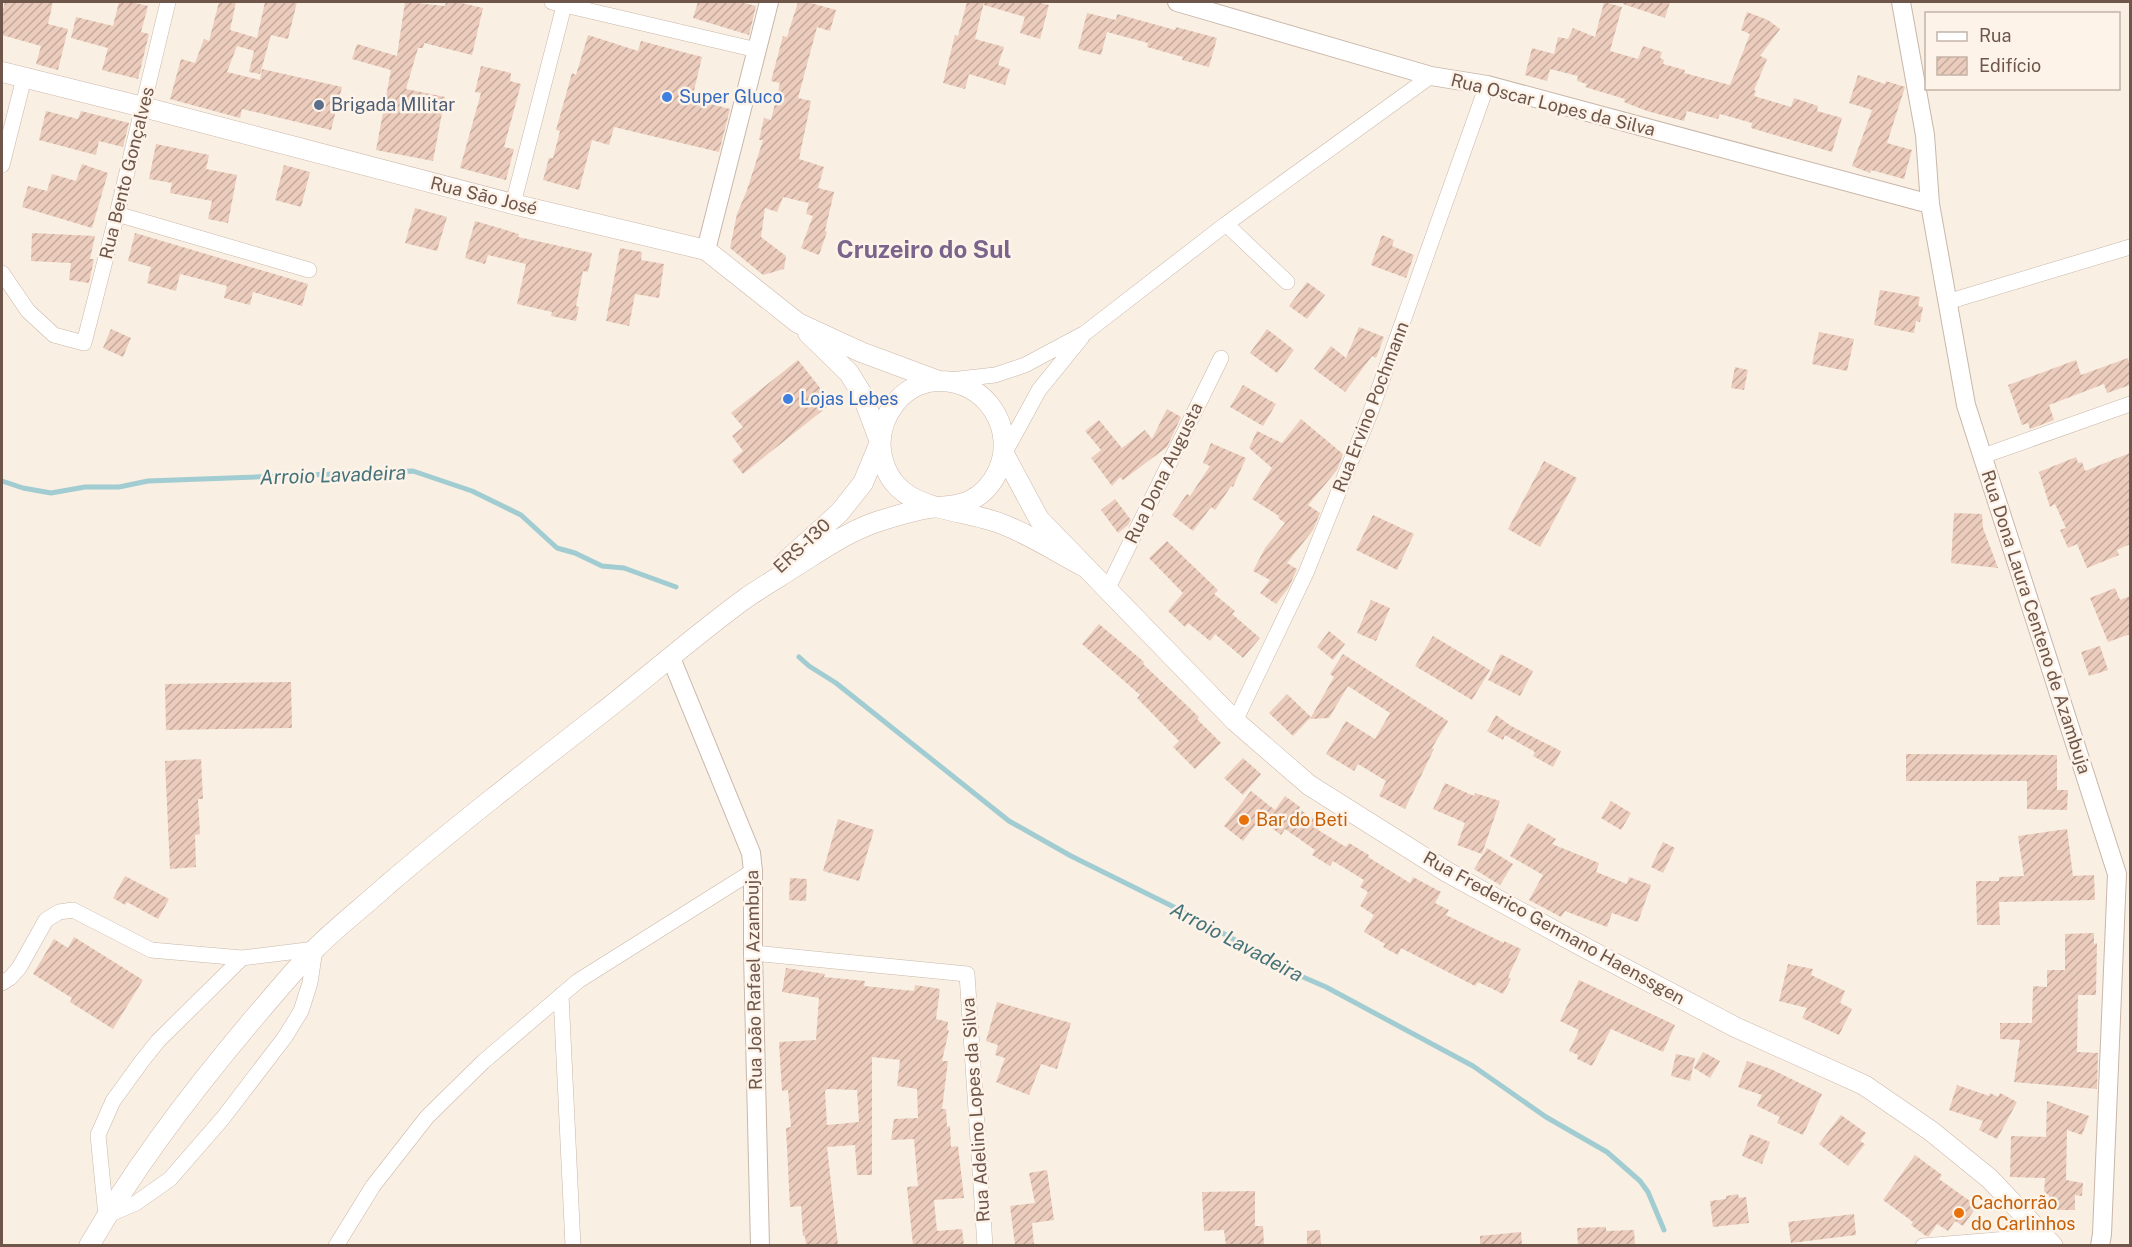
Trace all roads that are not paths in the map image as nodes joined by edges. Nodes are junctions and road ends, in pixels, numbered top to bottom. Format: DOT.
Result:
graph roads {
  1 [pos="168,2"];
  2 [pos="770,2"];
  3 [pos="1177,2"];
  4 [pos="1901,2"];
  5 [pos="561,3"];
  6 [pos="757,50"];
  7 [pos="2,72"];
  8 [pos="1431,76"];
  9 [pos="24,78"];
  10 [pos="1487,85"];
  11 [pos="143,107"];
  12 [pos="2,165"];
  13 [pos="513,204"];
  14 [pos="1930,204"];
  15 [pos="117,214"];
  16 [pos="1226,224"];
  17 [pos="2130,247"];
  18 [pos="706,250"];
  19 [pos="309,270"];
  20 [pos="2,273"];
  21 [pos="1287,282"];
  22 [pos="1947,302"];
  23 [pos="798,323"];
  24 [pos="1085,333"];
  25 [pos="1221,358"];
  26 [pos="939,381"];
  27 [pos="2130,404"];
  28 [pos="880,442"];
  29 [pos="1004,453"];
  30 [pos="1983,456"];
  31 [pos="936,507"];
  32 [pos="1085,567"];
  33 [pos="1108,588"];
  34 [pos="750,595"];
  35 [pos="671,658"];
  36 [pos="1235,721"];
  37 [pos="753,871"];
  38 [pos="2124,872"];
  39 [pos="315,949"];
  40 [pos="753,952"];
  41 [pos="242,958"];
  42 [pos="2,983"];
  43 [pos="561,995"];
  44 [pos="106,1216"];
  45 [pos="2048,1241"];
  46 [pos="89,1245"];
  47 [pos="336,1245"];
  48 [pos="573,1245"];
  49 [pos="760,1245"];
  50 [pos="985,1245"];
  51 [pos="1923,1245"];
  52 [pos="2100,1245"];
  1 -- 11 [label="street, Rua Bento Gonçalves"];
  2 -- 6 [label="street"];
  3 -- 8 [label="street, Rua Oscar Lopes da Silva"];
  4 -- 14 [label="street, Rua Dona Laura Centeno de Azambuja"];
  5 -- 6 [label="street"];
  5 -- 13 [label="street"];
  6 -- 18 [label="street"];
  7 -- 9 [label="main road, Rua São José"];
  8 -- 10 [label="street, Rua Oscar Lopes da Silva"];
  8 -- 16 [label="street"];
  9 -- 11 [label="main road, Rua São José"];
  9 -- 12 [label="street"];
  10 -- 14 [label="street, Rua Oscar Lopes da Silva"];
  10 -- 36 [label="street, Rua Ervino Pochmann"];
  11 -- 13 [label="main road, Rua São José"];
  11 -- 15 [label="street, Rua Bento Gonçalves"];
  13 -- 18 [label="main road, Rua São José"];
  14 -- 22 [label="street, Rua Dona Laura Centeno de Azambuja"];
  15 -- 19 [label="street"];
  15 -- 20 [label="street, Rua Bento Gonçalves"];
  16 -- 21 [label="street"];
  16 -- 24 [label="street"];
  17 -- 22 [label="street"];
  18 -- 23 [label="main road, Rua São José"];
  22 -- 30 [label="street, Rua Dona Laura Centeno de Azambuja"];
  23 -- 26 [label="main road, Rua São José"];
  23 -- 28 [label="main road"];
  24 -- 26 [label="street"];
  24 -- 29 [label="street"];
  25 -- 33 [label="street, Rua Dona Augusta"];
  26 -- 28 [label="main road"];
  26 -- 29 [label="main road"];
  27 -- 30 [label="street"];
  28 -- 31 [label="main road"];
  28 -- 34 [label="main road, ERS-130"];
  29 -- 31 [label="main road"];
  29 -- 32 [label="main road"];
  30 -- 38 [label="street, Rua Dona Laura Centeno de Azambuja"];
  31 -- 32 [label="main road"];
  31 -- 34 [label="main road, ERS-130"];
  32 -- 33 [label="main road, Rua Frederico Germano Haenssgen"];
  33 -- 36 [label="main road, Rua Frederico Germano Haenssgen"];
  34 -- 35 [label="main road"];
  35 -- 37 [label="street, Rua João Rafael Azambuja"];
  35 -- 39 [label="main road"];
  36 -- 45 [label="main road, Rua Frederico Germano Haenssgen"];
  37 -- 40 [label="street, Rua João Rafael Azambuja"];
  37 -- 43 [label="street"];
  38 -- 52 [label="street, Rua Dona Laura Centeno de Azambuja"];
  39 -- 41 [label="street"];
  39 -- 44 [label="main road"];
  39 -- 44 [label="street"];
  40 -- 49 [label="street, Rua João Rafael Azambuja"];
  40 -- 50 [label="street, Rua Adelino Lopes da Silva"];
  41 -- 42 [label="street"];
  41 -- 44 [label="street"];
  43 -- 47 [label="street"];
  43 -- 48 [label="street"];
  44 -- 46 [label="main road"];
  45 -- 51 [label="street"];
}
